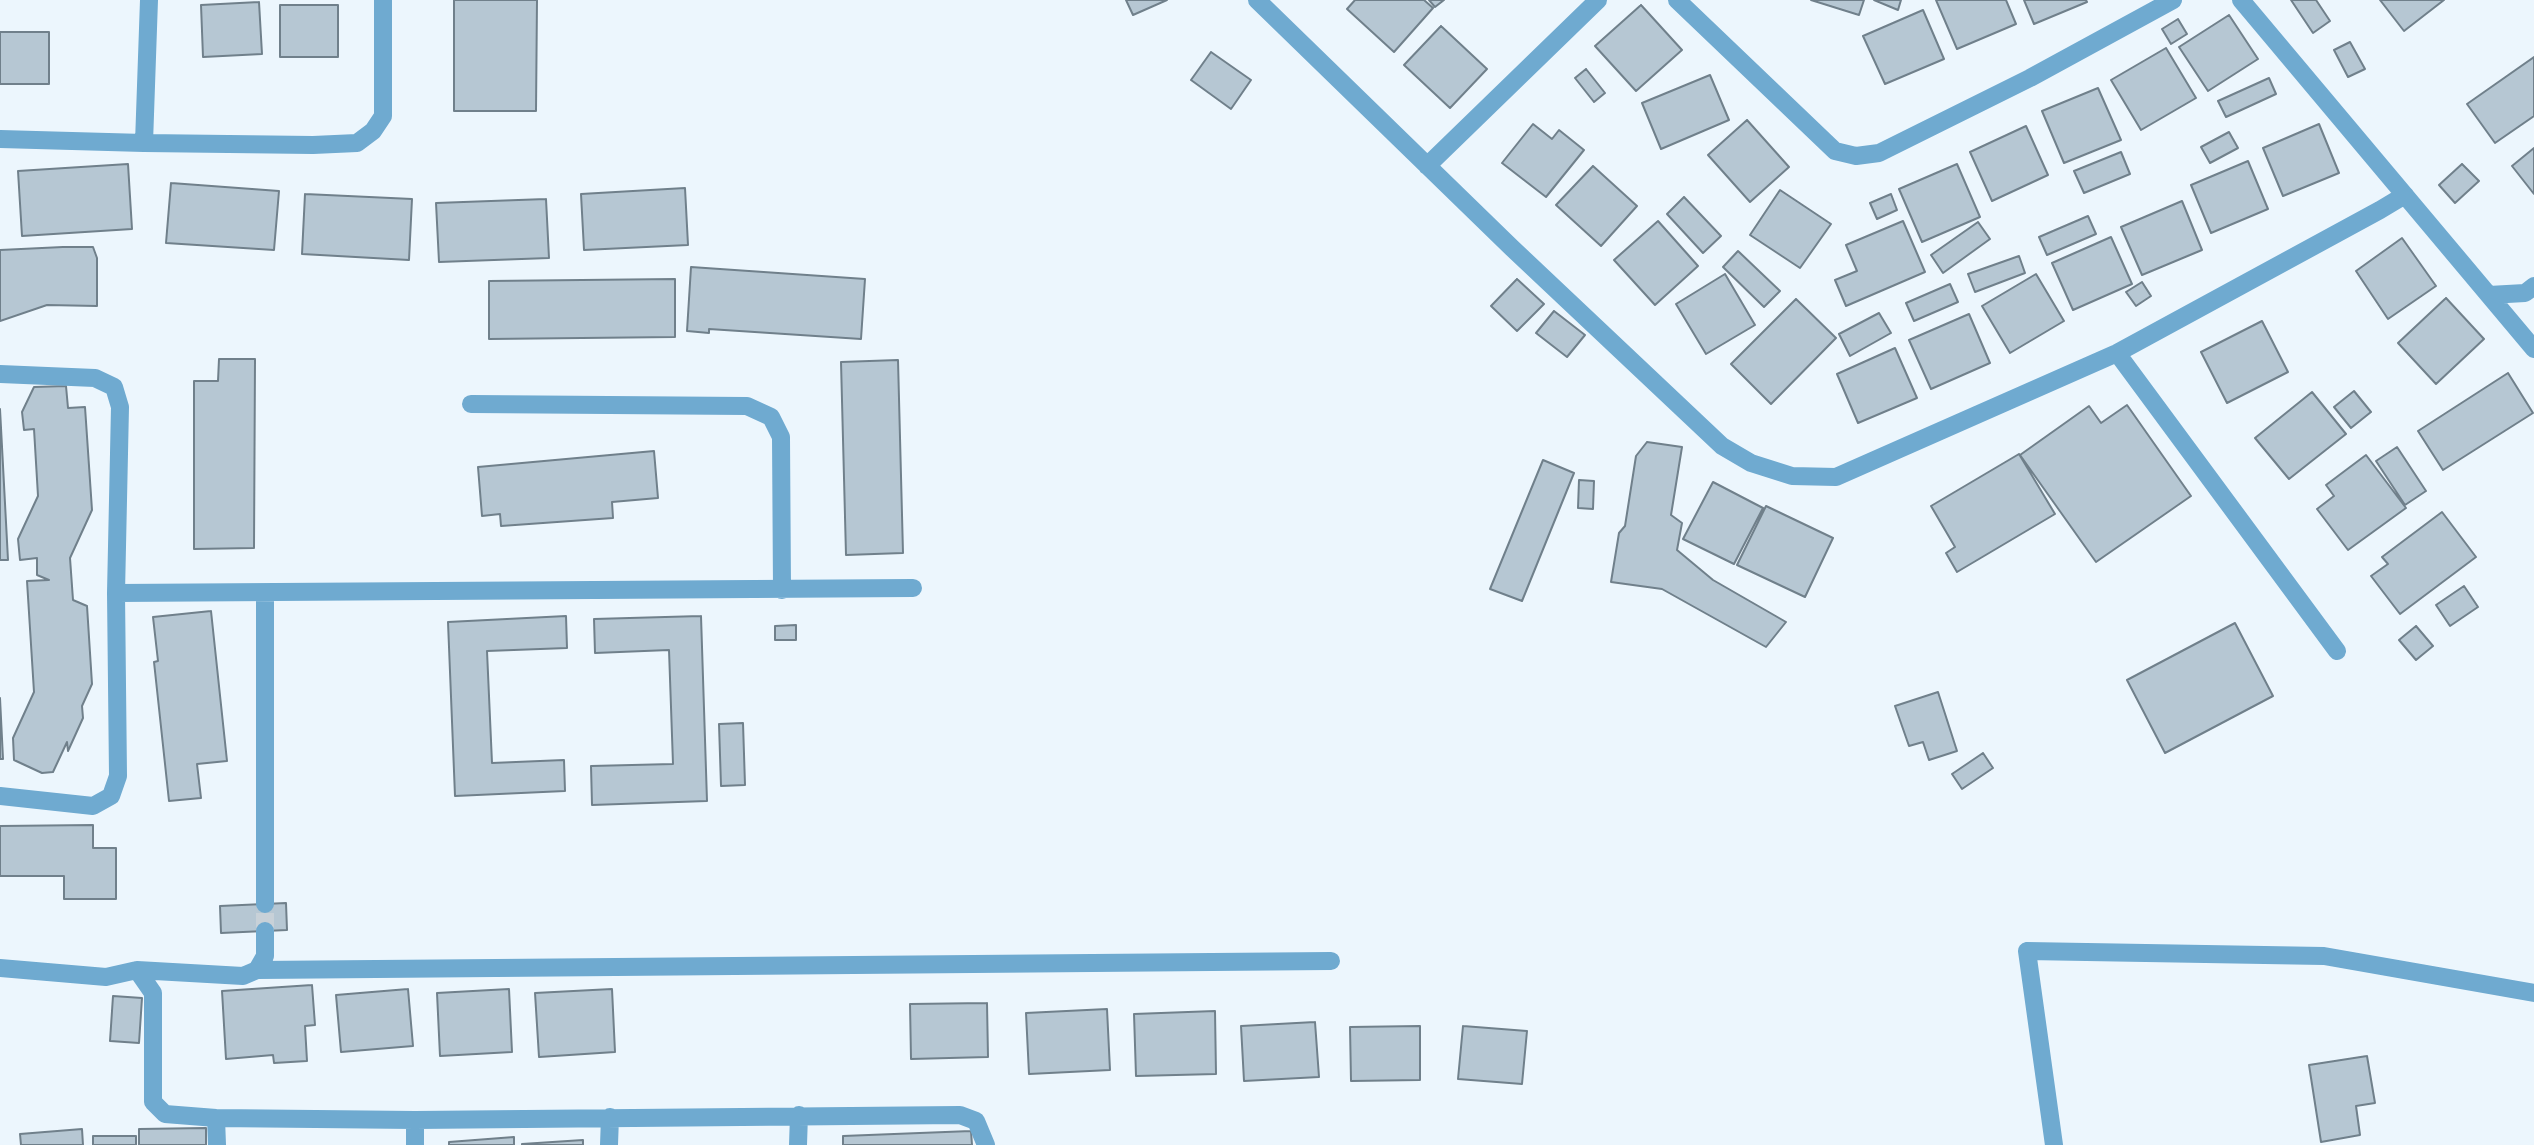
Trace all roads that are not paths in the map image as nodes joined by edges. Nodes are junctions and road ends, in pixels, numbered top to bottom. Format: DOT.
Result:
graph roads {
  1 [pos="149,0"];
  2 [pos="383,0"];
  3 [pos="1257,0"];
  4 [pos="1598,0"];
  5 [pos="1677,0"];
  6 [pos="2173,0"];
  7 [pos="2241,0"];
  8 [pos="0,139"];
  9 [pos="144,143"];
  10 [pos="1427,166"];
  11 [pos="2405,195"];
  12 [pos="2534,286"];
  13 [pos="2489,295"];
  14 [pos="2534,349"];
  15 [pos="2117,353"];
  16 [pos="0,374"];
  17 [pos="471,404"];
  18 [pos="913,589"];
  19 [pos="782,590"];
  20 [pos="116,593"];
  21 [pos="265,593"];
  22 [pos="2337,651"];
  23 [pos="0,796"];
  24 [pos="265,904"];
  25 [pos="265,931"];
  26 [pos="1331,961"];
  27 [pos="0,968"];
  28 [pos="137,970"];
  29 [pos="257,970"];
  30 [pos="2534,993"];
  31 [pos="799,1115"];
  32 [pos="610,1117"];
  33 [pos="216,1118"];
  34 [pos="415,1120"];
  35 [pos="216,1145"];
  36 [pos="415,1145"];
  37 [pos="609,1145"];
  38 [pos="798,1145"];
  39 [pos="986,1145"];
  40 [pos="2053,1145"];
  1 -- 9 [label="street"];
  2 -- 9 [label="street"];
  3 -- 10 [label="street"];
  4 -- 10 [label="street"];
  5 -- 6 [label="street"];
  7 -- 11 [label="street"];
  8 -- 9 [label="street"];
  10 -- 15 [label="street"];
  11 -- 13 [label="street"];
  11 -- 15 [label="street"];
  12 -- 13 [label="street"];
  13 -- 14 [label="street"];
  15 -- 22 [label="street"];
  16 -- 20 [label="street"];
  17 -- 19 [label="street"];
  18 -- 19 [label="street"];
  19 -- 21 [label="street"];
  20 -- 21 [label="street"];
  20 -- 23 [label="street"];
  21 -- 24 [label="street"];
  25 -- 29 [label="street"];
  26 -- 29 [label="street"];
  27 -- 28 [label="street"];
  28 -- 29 [label="street"];
  28 -- 33 [label="street"];
  30 -- 40 [label="street"];
  31 -- 32 [label="street"];
  31 -- 38 [label="street"];
  31 -- 39 [label="street"];
  32 -- 34 [label="street"];
  32 -- 37 [label="street"];
  33 -- 34 [label="street"];
  33 -- 35 [label="street"];
  34 -- 36 [label="street"];
}
